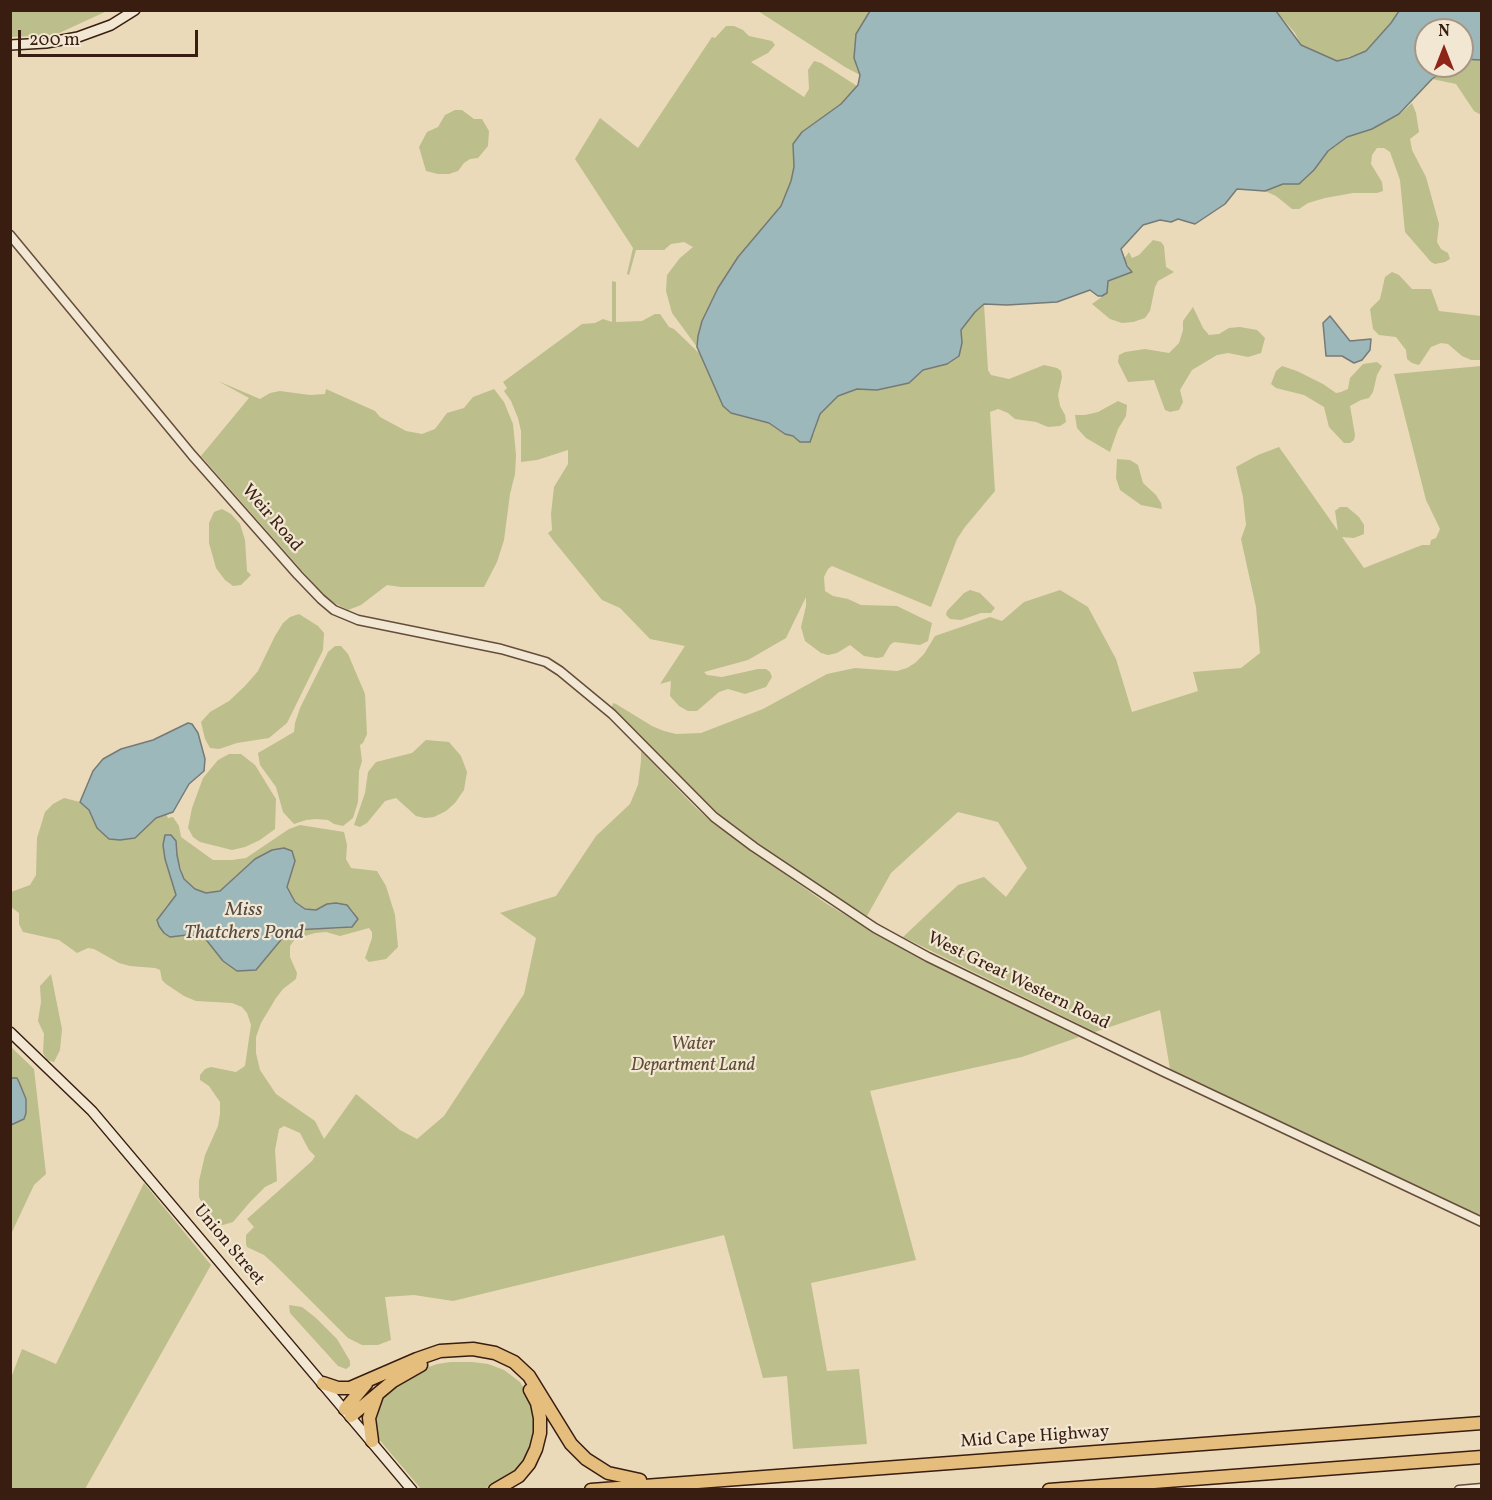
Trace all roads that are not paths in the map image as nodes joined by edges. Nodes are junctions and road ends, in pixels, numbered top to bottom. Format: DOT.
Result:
graph roads {
  1 [pos="135,10"];
  2 [pos="10,45"];
  3 [pos="10,235"];
  4 [pos="590,696"];
  5 [pos="10,1032"];
  6 [pos="15,1042"];
  7 [pos="1482,1222"];
  8 [pos="372,1380"];
  9 [pos="323,1383"];
  10 [pos="378,1394"];
  11 [pos="348,1413"];
  12 [pos="1482,1423"];
  13 [pos="372,1442"];
  14 [pos="1482,1457"];
  15 [pos="668,1483"];
  16 [pos="1482,1488"];
  17 [pos="412,1490"];
  18 [pos="495,1490"];
  19 [pos="591,1490"];
  20 [pos="1048,1490"];
  21 [pos="1459,1490"];
  1 -- 2 [label="main road"];
  3 -- 4 [label="street, Weir Road"];
  4 -- 7 [label="street, West Great Western Road"];
  5 -- 6 [label="main road, Union Street"];
  6 -- 9 [label="main road, Union Street"];
  8 -- 9 [label="highway"];
  8 -- 11 [label="highway"];
  8 -- 15 [label="highway"];
  9 -- 11 [label="main road, Union Street"];
  10 -- 11 [label="highway"];
  10 -- 13 [label="highway"];
  10 -- 18 [label="highway"];
  11 -- 13 [label="main road, Union Street"];
  12 -- 15 [label="highway, Mid Cape Highway"];
  13 -- 17 [label="main road, Union Street"];
  14 -- 20 [label="highway"];
  15 -- 19 [label="highway, Mid Cape Highway"];
  16 -- 21 [label="street"];
}
